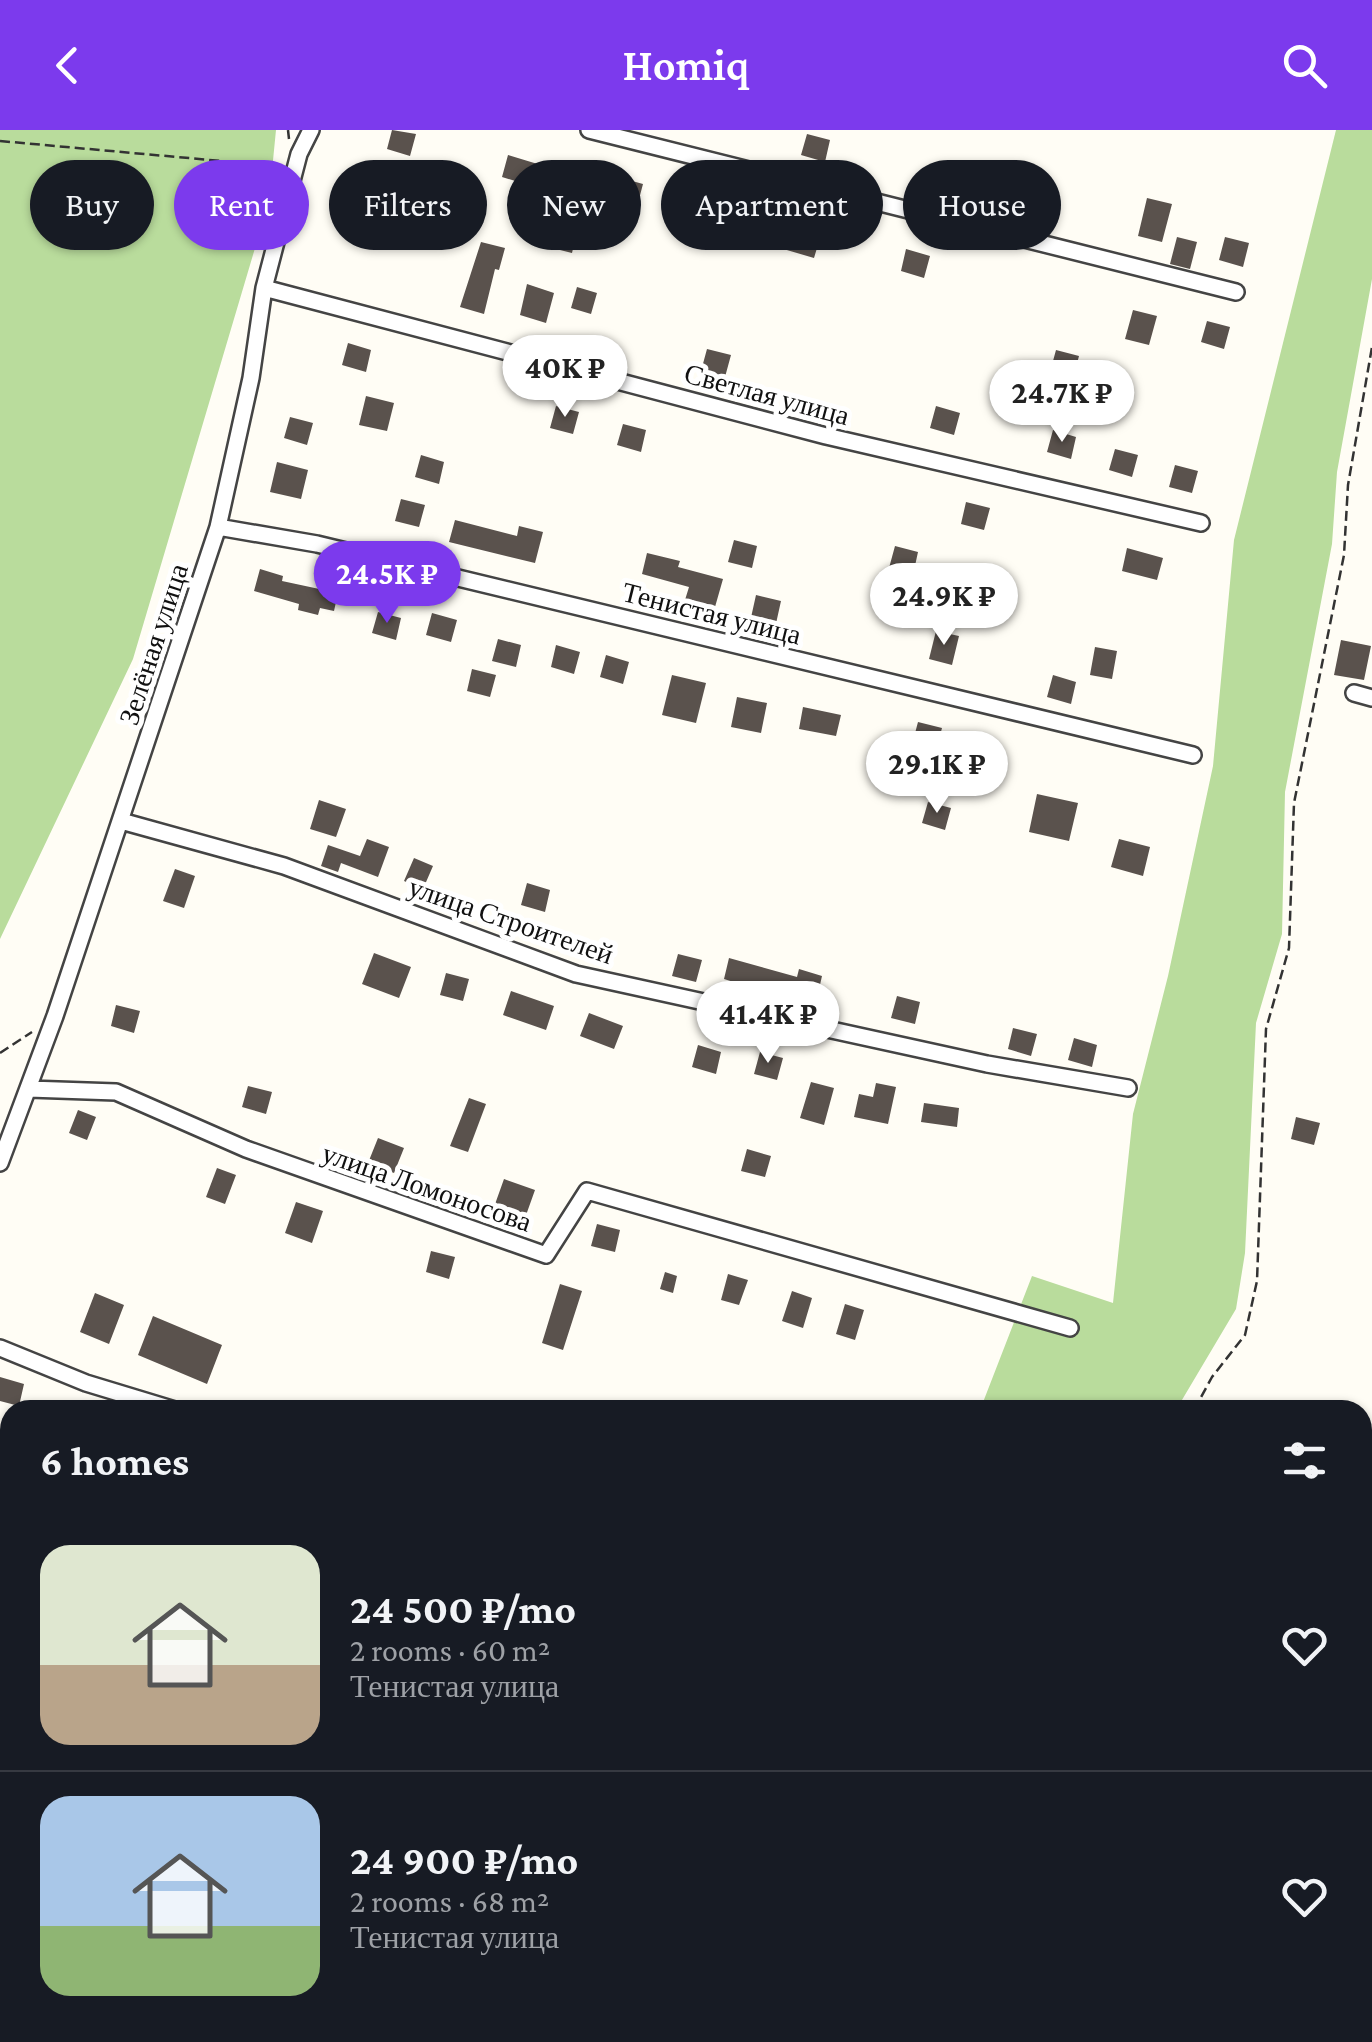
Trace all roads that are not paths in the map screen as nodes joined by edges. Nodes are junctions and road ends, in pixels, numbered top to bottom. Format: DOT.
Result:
graph roads {
  1 [pos="311,130"];
  2 [pos="589,130"];
  3 [pos="264,288"];
  4 [pos="1236,292"];
  5 [pos="1201,524"];
  6 [pos="218,526"];
  7 [pos="1354,693"];
  8 [pos="1372,698"];
  9 [pos="1193,755"];
  10 [pos="120,821"];
  11 [pos="1128,1088"];
  12 [pos="29,1089"];
  13 [pos="0,1163"];
  14 [pos="1070,1328"];
  15 [pos="0,1348"];
  16 [pos="152,1400"];
  1 -- 3 [label="street, Зелёная улица"];
  2 -- 4 [label="street"];
  3 -- 5 [label="street, Светлая улица"];
  3 -- 6 [label="street, Зелёная улица"];
  6 -- 9 [label="street, Тенистая улица"];
  6 -- 10 [label="street, Зелёная улица"];
  7 -- 8 [label="street"];
  10 -- 11 [label="street, улица Строителей"];
  10 -- 12 [label="street, Зелёная улица"];
  12 -- 13 [label="street, Зелёная улица"];
  12 -- 14 [label="street, улица Ломоносова"];
  15 -- 16 [label="street"];
}
